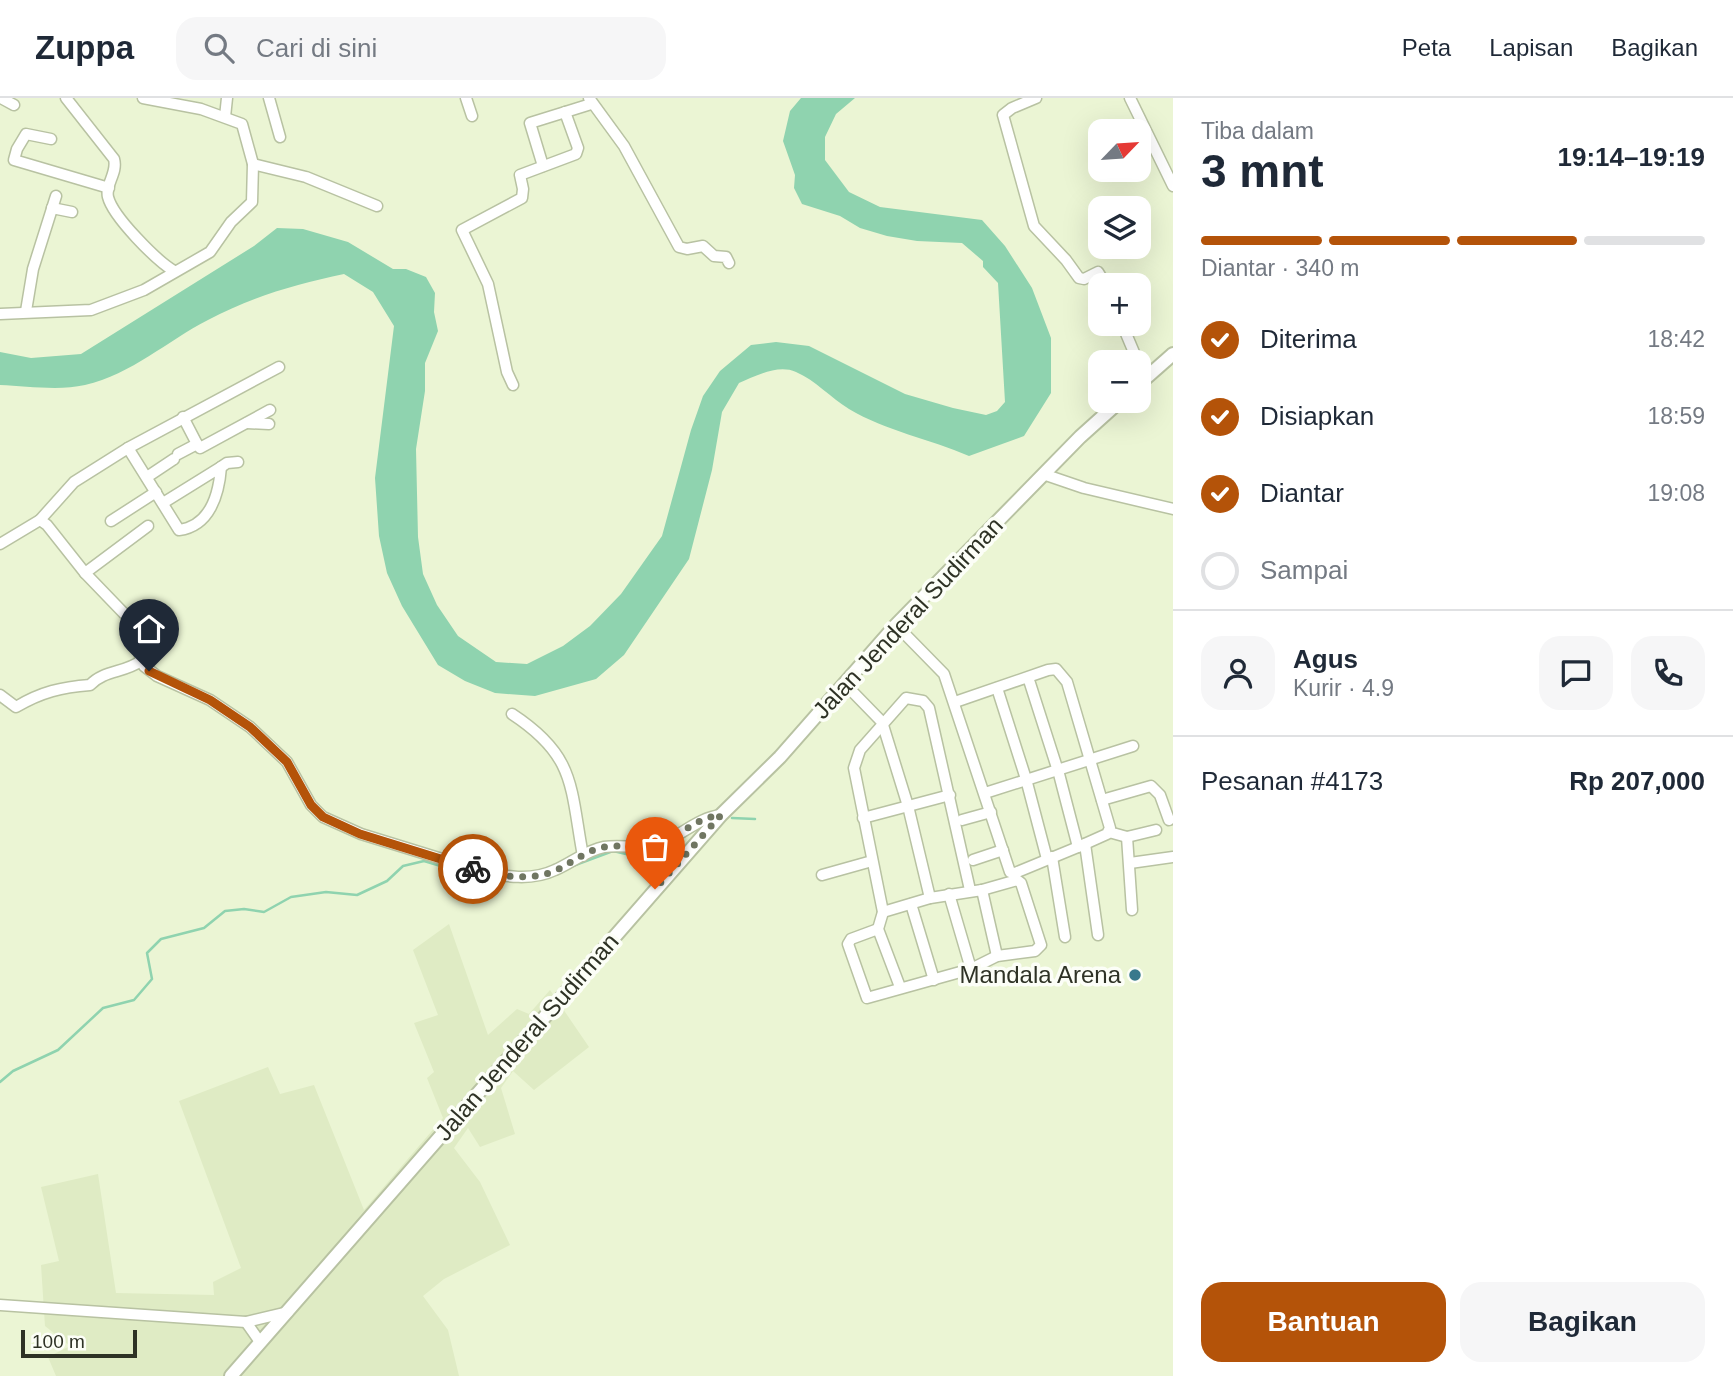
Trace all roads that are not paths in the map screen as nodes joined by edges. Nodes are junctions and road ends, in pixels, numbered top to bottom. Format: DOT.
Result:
graph roads {
  1 [pos="1,98"];
  2 [pos="66,98"];
  3 [pos="143,98"];
  4 [pos="227,98"];
  5 [pos="269,98"];
  6 [pos="466,98"];
  7 [pos="1036,98"];
  8 [pos="1130,98"];
  9 [pos="590,101"];
  10 [pos="14,105"];
  11 [pos="565,112"];
  12 [pos="471,116"];
  13 [pos="225,117"];
  14 [pos="280,137"];
  15 [pos="51,139"];
  16 [pos="253,164"];
  17 [pos="543,166"];
  18 [pos="1173,186"];
  19 [pos="109,188"];
  20 [pos="56,196"];
  21 [pos="377,206"];
  22 [pos="52,208"];
  23 [pos="72,212"];
  24 [pos="729,263"];
  25 [pos="174,271"];
  26 [pos="1088,277"];
  27 [pos="26,311"];
  28 [pos="0,314"];
  29 [pos="1173,354"];
  30 [pos="279,367"];
  31 [pos="1151,374"];
  32 [pos="513,385"];
  33 [pos="270,410"];
  34 [pos="1107,413"];
  35 [pos="183,417"];
  36 [pos="246,423"];
  37 [pos="269,424"];
  38 [pos="197,444"];
  39 [pos="128,448"];
  40 [pos="238,462"];
  41 [pos="221,467"];
  42 [pos="1043,474"];
  43 [pos="146,477"];
  44 [pos="156,492"];
  45 [pos="163,503"];
  46 [pos="1173,509"];
  47 [pos="40,520"];
  48 [pos="111,521"];
  49 [pos="148,526"];
  50 [pos="0,544"];
  51 [pos="85,573"];
  52 [pos="896,625"];
  53 [pos="141,661"];
  54 [pos="1028,677"];
  55 [pos="844,683"];
  56 [pos="997,688"];
  57 [pos="0,695"];
  58 [pos="955,702"];
  59 [pos="512,714"];
  60 [pos="882,722"];
  61 [pos="1133,746"];
  62 [pos="1090,759"];
  63 [pos="1058,770"];
  64 [pos="1026,779"];
  65 [pos="985,793"];
  66 [pos="950,795"];
  67 [pos="1102,800"];
  68 [pos="908,806"];
  69 [pos="991,811"];
  70 [pos="721,815"];
  71 [pos="863,818"];
  72 [pos="962,820"];
  73 [pos="1168,820"];
  74 [pos="1156,830"];
  75 [pos="1109,832"];
  76 [pos="1127,837"];
  77 [pos="1082,845"];
  78 [pos="1003,850"];
  79 [pos="583,856"];
  80 [pos="1173,857"];
  81 [pos="1049,858"];
  82 [pos="973,860"];
  83 [pos="872,861"];
  84 [pos="1130,863"];
  85 [pos="822,875"];
  86 [pos="970,890"];
  87 [pos="982,890"];
  88 [pos="949,894"];
  89 [pos="929,898"];
  90 [pos="911,904"];
  91 [pos="1132,910"];
  92 [pos="883,912"];
  93 [pos="877,929"];
  94 [pos="1098,935"];
  95 [pos="1065,937"];
  96 [pos="997,956"];
  97 [pos="971,969"];
  98 [pos="934,980"];
  99 [pos="900,987"];
  100 [pos="0,1305"];
  101 [pos="288,1312"];
  102 [pos="246,1322"];
  103 [pos="260,1342"];
  104 [pos="231,1376"];
  1 -- 10 [label="street"];
  2 -- 19 [label="street"];
  3 -- 13 [label="street"];
  4 -- 13 [label="street"];
  5 -- 14 [label="street"];
  6 -- 12 [label="street"];
  7 -- 26 [label="street"];
  8 -- 18 [label="street"];
  9 -- 11 [label="street"];
  9 -- 24 [label="street"];
  11 -- 17 [label="street"];
  11 -- 17 [label="street"];
  13 -- 16 [label="street"];
  15 -- 19 [label="street"];
  16 -- 21 [label="street"];
  16 -- 25 [label="street"];
  17 -- 32 [label="street"];
  19 -- 25 [label="street"];
  20 -- 22 [label="street"];
  22 -- 23 [label="street"];
  22 -- 27 [label="street"];
  25 -- 27 [label="street"];
  27 -- 28 [label="street"];
  29 -- 31 [label="main road"];
  30 -- 35 [label="street"];
  33 -- 36 [label="street"];
  34 -- 42 [label="main road, Jalan Jenderal Sudirman"];
  35 -- 38 [label="street"];
  35 -- 39 [label="street"];
  36 -- 37 [label="street"];
  36 -- 38 [label="street"];
  38 -- 43 [label="street"];
  39 -- 43 [label="street"];
  39 -- 47 [label="street"];
  40 -- 41 [label="street"];
  41 -- 45 [label="street"];
  41 -- 45 [label="street"];
  42 -- 46 [label="street"];
  42 -- 52 [label="main road, Jalan Jenderal Sudirman"];
  43 -- 44 [label="street"];
  44 -- 45 [label="street"];
  44 -- 48 [label="street"];
  47 -- 50 [label="street"];
  47 -- 51 [label="street"];
  49 -- 51 [label="street"];
  51 -- 53 [label="street"];
  52 -- 55 [label="main road, Jalan Jenderal Sudirman"];
  52 -- 58 [label="street"];
  53 -- 57 [label="street"];
  53 -- 79 [label="street"];
  54 -- 56 [label="street"];
  54 -- 62 [label="street"];
  54 -- 63 [label="street"];
  55 -- 60 [label="street"];
  55 -- 70 [label="main road, Jalan Jenderal Sudirman"];
  56 -- 58 [label="street"];
  56 -- 64 [label="street"];
  58 -- 65 [label="street"];
  59 -- 79 [label="street"];
  60 -- 66 [label="street"];
  60 -- 68 [label="street"];
  60 -- 71 [label="street"];
  61 -- 62 [label="street"];
  62 -- 63 [label="street"];
  62 -- 67 [label="street"];
  63 -- 64 [label="street"];
  63 -- 77 [label="street"];
  64 -- 65 [label="street"];
  64 -- 81 [label="street"];
  65 -- 69 [label="street"];
  66 -- 68 [label="street"];
  66 -- 86 [label="street"];
  67 -- 73 [label="street"];
  67 -- 75 [label="street"];
  68 -- 71 [label="street"];
  68 -- 89 [label="street"];
  69 -- 72 [label="street"];
  69 -- 78 [label="street"];
  70 -- 79 [label="street"];
  70 -- 101 [label="main road, Jalan Jenderal Sudirman"];
  71 -- 83 [label="street"];
  74 -- 76 [label="street"];
  75 -- 76 [label="street"];
  75 -- 77 [label="street"];
  76 -- 84 [label="street"];
  77 -- 81 [label="street"];
  77 -- 94 [label="street"];
  78 -- 81 [label="street"];
  78 -- 82 [label="street"];
  80 -- 84 [label="street"];
  81 -- 95 [label="street"];
  83 -- 85 [label="street"];
  83 -- 92 [label="street"];
  84 -- 91 [label="street"];
  86 -- 87 [label="street"];
  86 -- 88 [label="street"];
  87 -- 96 [label="street"];
  87 -- 96 [label="street"];
  88 -- 89 [label="street"];
  88 -- 97 [label="street"];
  89 -- 90 [label="street"];
  90 -- 92 [label="street"];
  90 -- 98 [label="street"];
  92 -- 93 [label="street"];
  93 -- 99 [label="street"];
  93 -- 99 [label="street"];
  96 -- 97 [label="street"];
  97 -- 98 [label="street"];
  98 -- 99 [label="street"];
  100 -- 102 [label="street"];
  101 -- 102 [label="street"];
  101 -- 103 [label="main road, Jalan Jenderal Sudirman"];
  102 -- 103 [label="street"];
  103 -- 104 [label="main road, Jalan Jenderal Sudirman"];
}
